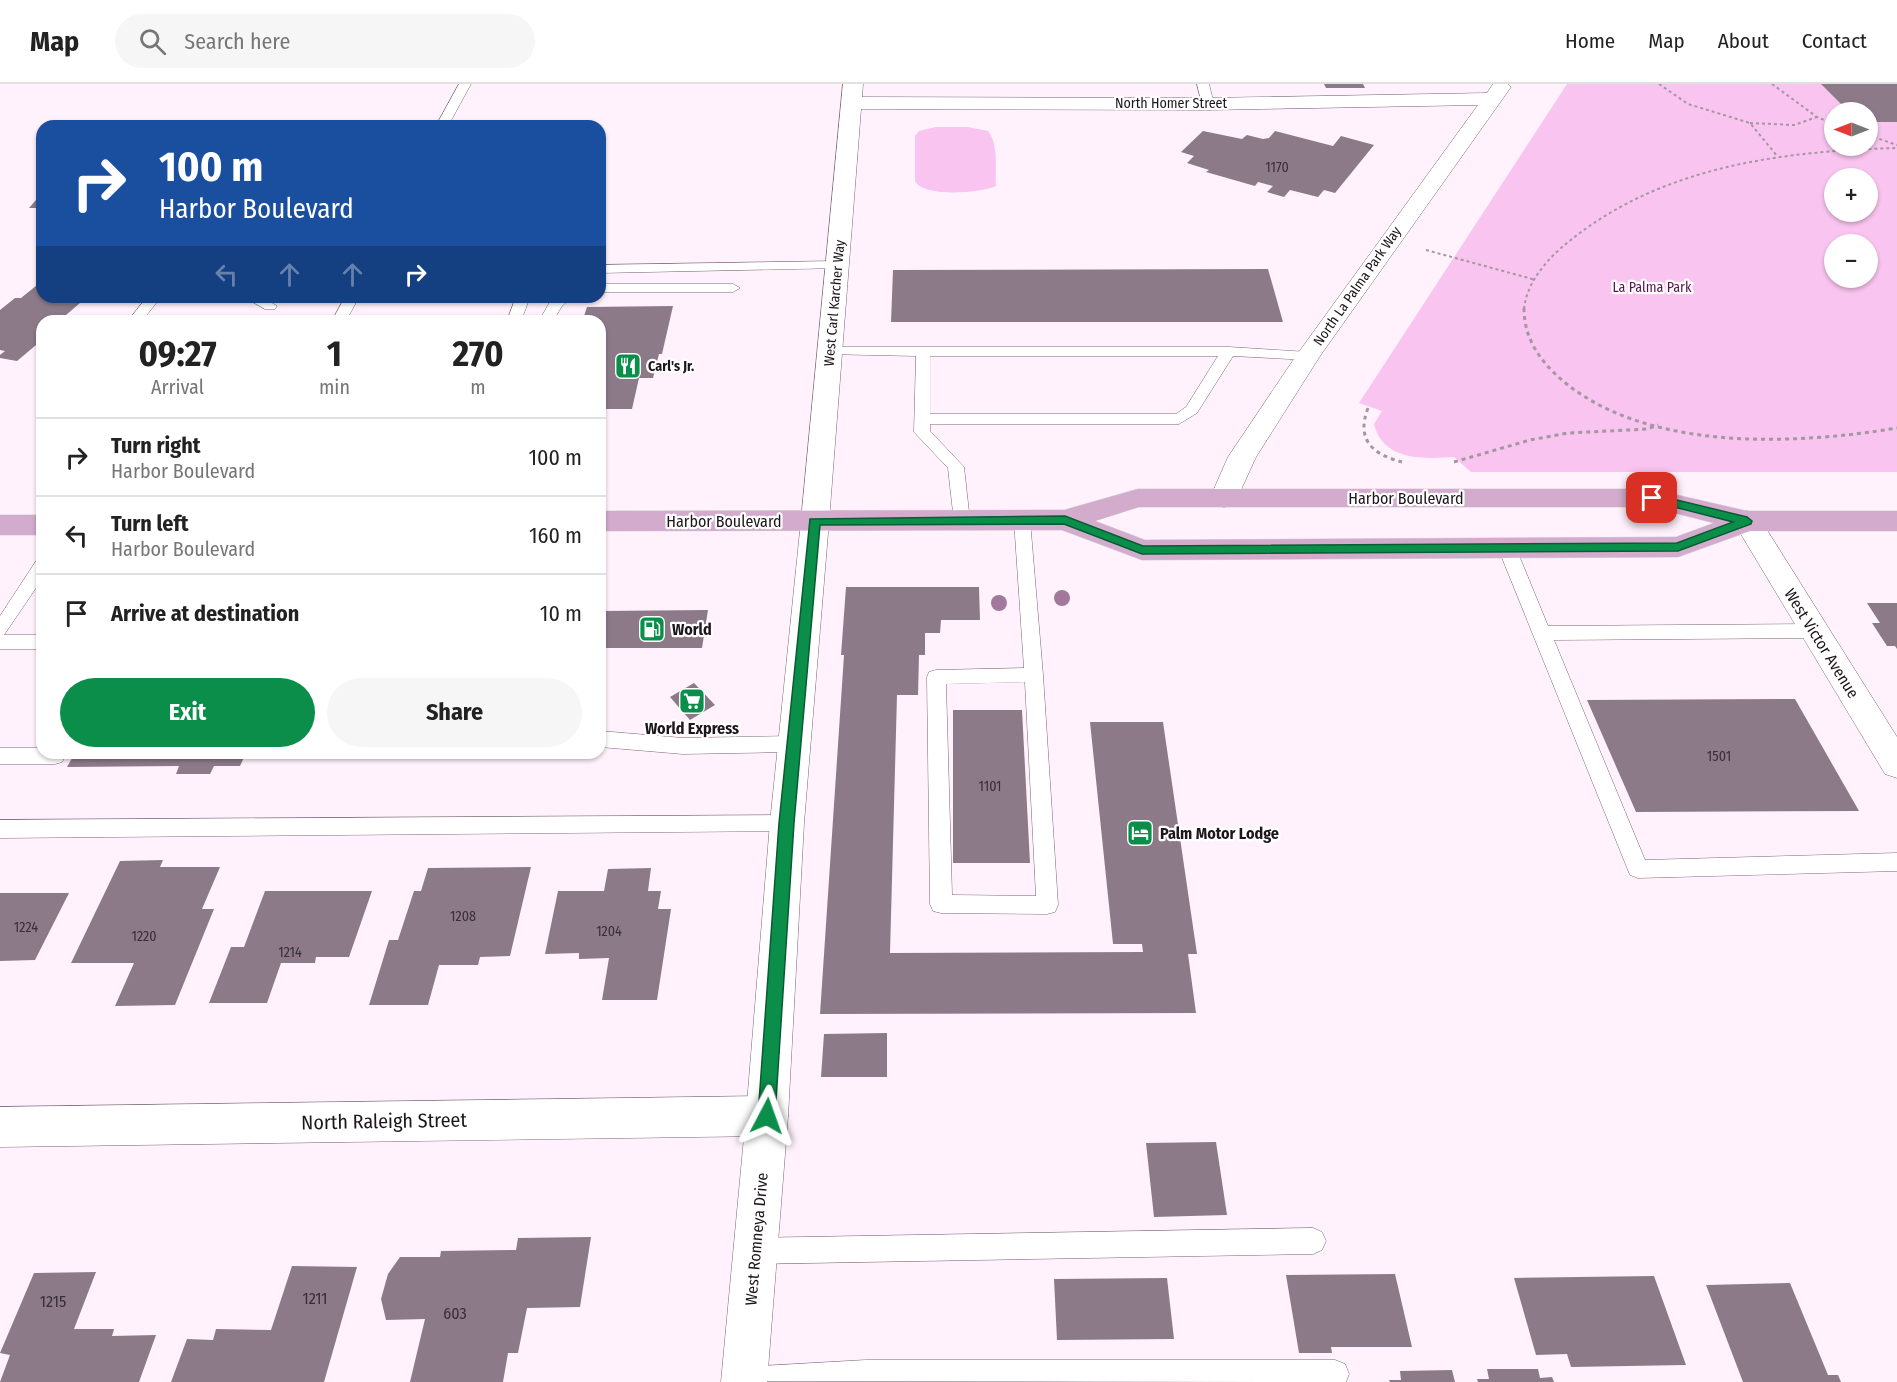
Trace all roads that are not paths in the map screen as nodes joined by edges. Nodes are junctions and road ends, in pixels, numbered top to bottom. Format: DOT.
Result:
graph roads {
  1 [pos="465,84"];
  2 [pos="1203,84"];
  3 [pos="1498,92"];
  4 [pos="852,94"];
  5 [pos="1208,104"];
  6 [pos="445,120"];
  7 [pos="837,265"];
  8 [pos="606,269"];
  9 [pos="606,288"];
  10 [pos="733,288"];
  11 [pos="149,303"];
  12 [pos="264,303"];
  13 [pos="270,306"];
  14 [pos="140,315"];
  15 [pos="830,351"];
  16 [pos="923,351"];
  17 [pos="1229,351"];
  18 [pos="1308,356"];
  19 [pos="923,419"];
  20 [pos="1224,498"];
  21 [pos="1022,520"];
  22 [pos="1065,520"];
  23 [pos="606,521"];
  24 [pos="814,521"];
  25 [pos="962,521"];
  26 [pos="1747,521"];
  27 [pos="1897,521"];
  28 [pos="0,525"];
  29 [pos="36,525"];
  30 [pos="1507,548"];
  31 [pos="36,575"];
  32 [pos="0,630"];
  33 [pos="1814,631"];
  34 [pos="1540,633"];
  35 [pos="0,642"];
  36 [pos="36,642"];
  37 [pos="1034,675"];
  38 [pos="606,740"];
  39 [pos="794,744"];
  40 [pos="0,756"];
  41 [pos="36,756"];
  42 [pos="1897,765"];
  43 [pos="786,823"];
  44 [pos="0,829"];
  45 [pos="1897,862"];
  46 [pos="767,1116"];
  47 [pos="0,1127"];
  48 [pos="1313,1241"];
  49 [pos="755,1251"];
  50 [pos="1335,1374"];
  51 [pos="744,1381"];
  1 -- 6 [label="lane"];
  2 -- 5 [label="lane"];
  3 -- 5 [label="street, North Homer Street"];
  3 -- 18 [label="street, North La Palma Park Way"];
  4 -- 5 [label="street, North Homer Street"];
  4 -- 7 [label="street, West Carl Karcher Way"];
  7 -- 8 [label="lane"];
  7 -- 15 [label="street, West Carl Karcher Way"];
  9 -- 10 [label="lane"];
  11 -- 14 [label="lane"];
  12 -- 13 [label="lane"];
  15 -- 16 [label="lane"];
  15 -- 24 [label="street, West Carl Karcher Way"];
  16 -- 17 [label="lane"];
  16 -- 19 [label="lane"];
  17 -- 18 [label="lane"];
  17 -- 19 [label="lane"];
  18 -- 20 [label="street, North La Palma Park Way"];
  19 -- 25 [label="lane"];
  20 -- 22 [label="main road, Harbor Boulevard"];
  20 -- 26 [label="main road, Harbor Boulevard"];
  21 -- 22 [label="main road, Harbor Boulevard"];
  21 -- 25 [label="main road, Harbor Boulevard"];
  21 -- 37 [label="lane"];
  22 -- 30 [label="main road, Harbor Boulevard"];
  23 -- 24 [label="main road, Harbor Boulevard"];
  24 -- 25 [label="main road, Harbor Boulevard"];
  24 -- 39 [label="street, West Romneya Drive"];
  26 -- 27 [label="main road, Harbor Boulevard"];
  26 -- 30 [label="main road, Harbor Boulevard"];
  26 -- 33 [label="street, West Victor Avenue"];
  28 -- 29 [label="main road"];
  30 -- 34 [label="lane"];
  31 -- 32 [label="lane"];
  33 -- 34 [label="lane"];
  33 -- 42 [label="street, West Victor Avenue"];
  34 -- 45 [label="lane"];
  35 -- 36 [label="lane"];
  37 -- 37 [label="lane"];
  38 -- 39 [label="lane"];
  39 -- 43 [label="street, West Romneya Drive"];
  40 -- 41 [label="lane"];
  43 -- 44 [label="lane"];
  43 -- 46 [label="street, West Romneya Drive"];
  46 -- 47 [label="street, North Raleigh Street"];
  46 -- 49 [label="street, West Romneya Drive"];
  48 -- 49 [label="lane"];
  49 -- 51 [label="street, West Romneya Drive"];
  50 -- 51 [label="lane"];
}
